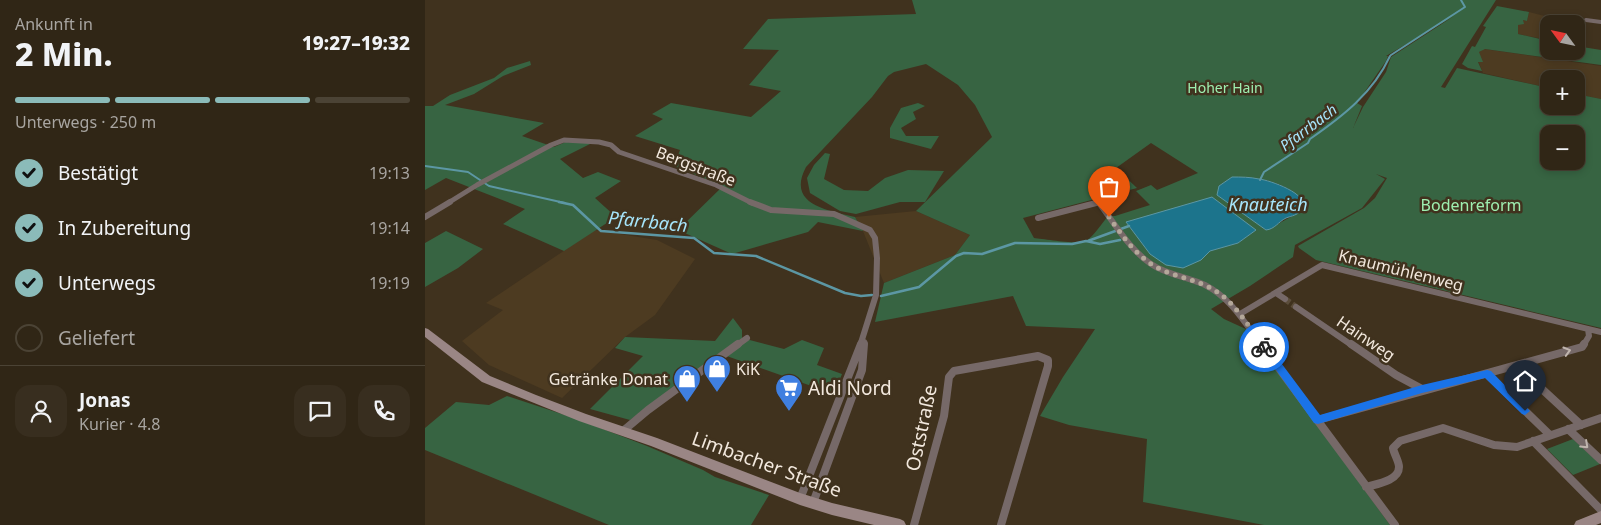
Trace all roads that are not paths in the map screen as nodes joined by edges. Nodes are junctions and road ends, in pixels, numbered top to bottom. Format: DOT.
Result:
graph roads {
  1 [pos="1586,20"];
  2 [pos="1601,22"];
  3 [pos="1125,190"];
  4 [pos="1099,203"];
  5 [pos="425,217"];
  6 [pos="1038,218"];
  7 [pos="1276,292"];
  8 [pos="1285,299"];
  9 [pos="1296,307"];
  10 [pos="1240,314"];
  11 [pos="1588,329"];
  12 [pos="425,332"];
  13 [pos="1601,332"];
  14 [pos="865,333"];
  15 [pos="747,338"];
  16 [pos="1517,366"];
  17 [pos="1487,374"];
  18 [pos="1422,389"];
  19 [pos="1601,418"];
  20 [pos="1318,420"];
  21 [pos="1581,425"];
  22 [pos="1568,429"];
  23 [pos="623,431"];
  24 [pos="1550,436"];
  25 [pos="1533,442"];
  26 [pos="1601,460"];
  27 [pos="1366,487"];
  28 [pos="800,499"];
  29 [pos="813,503"];
  30 [pos="1601,510"];
  31 [pos="1601,517"];
  32 [pos="900,525"];
  33 [pos="914,525"];
  34 [pos="1001,525"];
  35 [pos="1395,525"];
  36 [pos="1580,525"];
  1 -- 2 [label="street"];
  3 -- 4 [label="street"];
  4 -- 6 [label="street"];
  4 -- 10 [label="street"];
  5 -- 14 [label="street, Bergstraße"];
  7 -- 8 [label="street"];
  7 -- 10 [label="street, Knaumühlenweg"];
  7 -- 11 [label="street, Knaumühlenweg"];
  9 -- 18 [label="street, Hainweg"];
  10 -- 20 [label="street"];
  11 -- 13 [label="street, Knaumühlenweg"];
  16 -- 11 [label="street, one-way"];
  12 -- 23 [label="street, Limbacher Straße"];
  14 -- 28 [label="street, Bergstraße"];
  14 -- 29 [label="street, Bergstraße"];
  15 -- 23 [label="street"];
  16 -- 17 [label="street"];
  16 -- 21 [label="street"];
  17 -- 18 [label="street"];
  17 -- 24 [label="street"];
  18 -- 20 [label="street"];
  19 -- 21 [label="street"];
  20 -- 27 [label="street"];
  21 -- 22 [label="street"];
  22 -- 24 [label="street"];
  22 -- 26 [label="street, one-way"];
  23 -- 28 [label="street, Limbacher Straße"];
  24 -- 25 [label="street"];
  25 -- 27 [label="street"];
  25 -- 30 [label="street"];
  27 -- 35 [label="street"];
  28 -- 29 [label="street, Limbacher Straße"];
  29 -- 32 [label="street, Limbacher Straße"];
  31 -- 36 [label="street"];
  33 -- 34 [label="street, Oststraße"];
}
